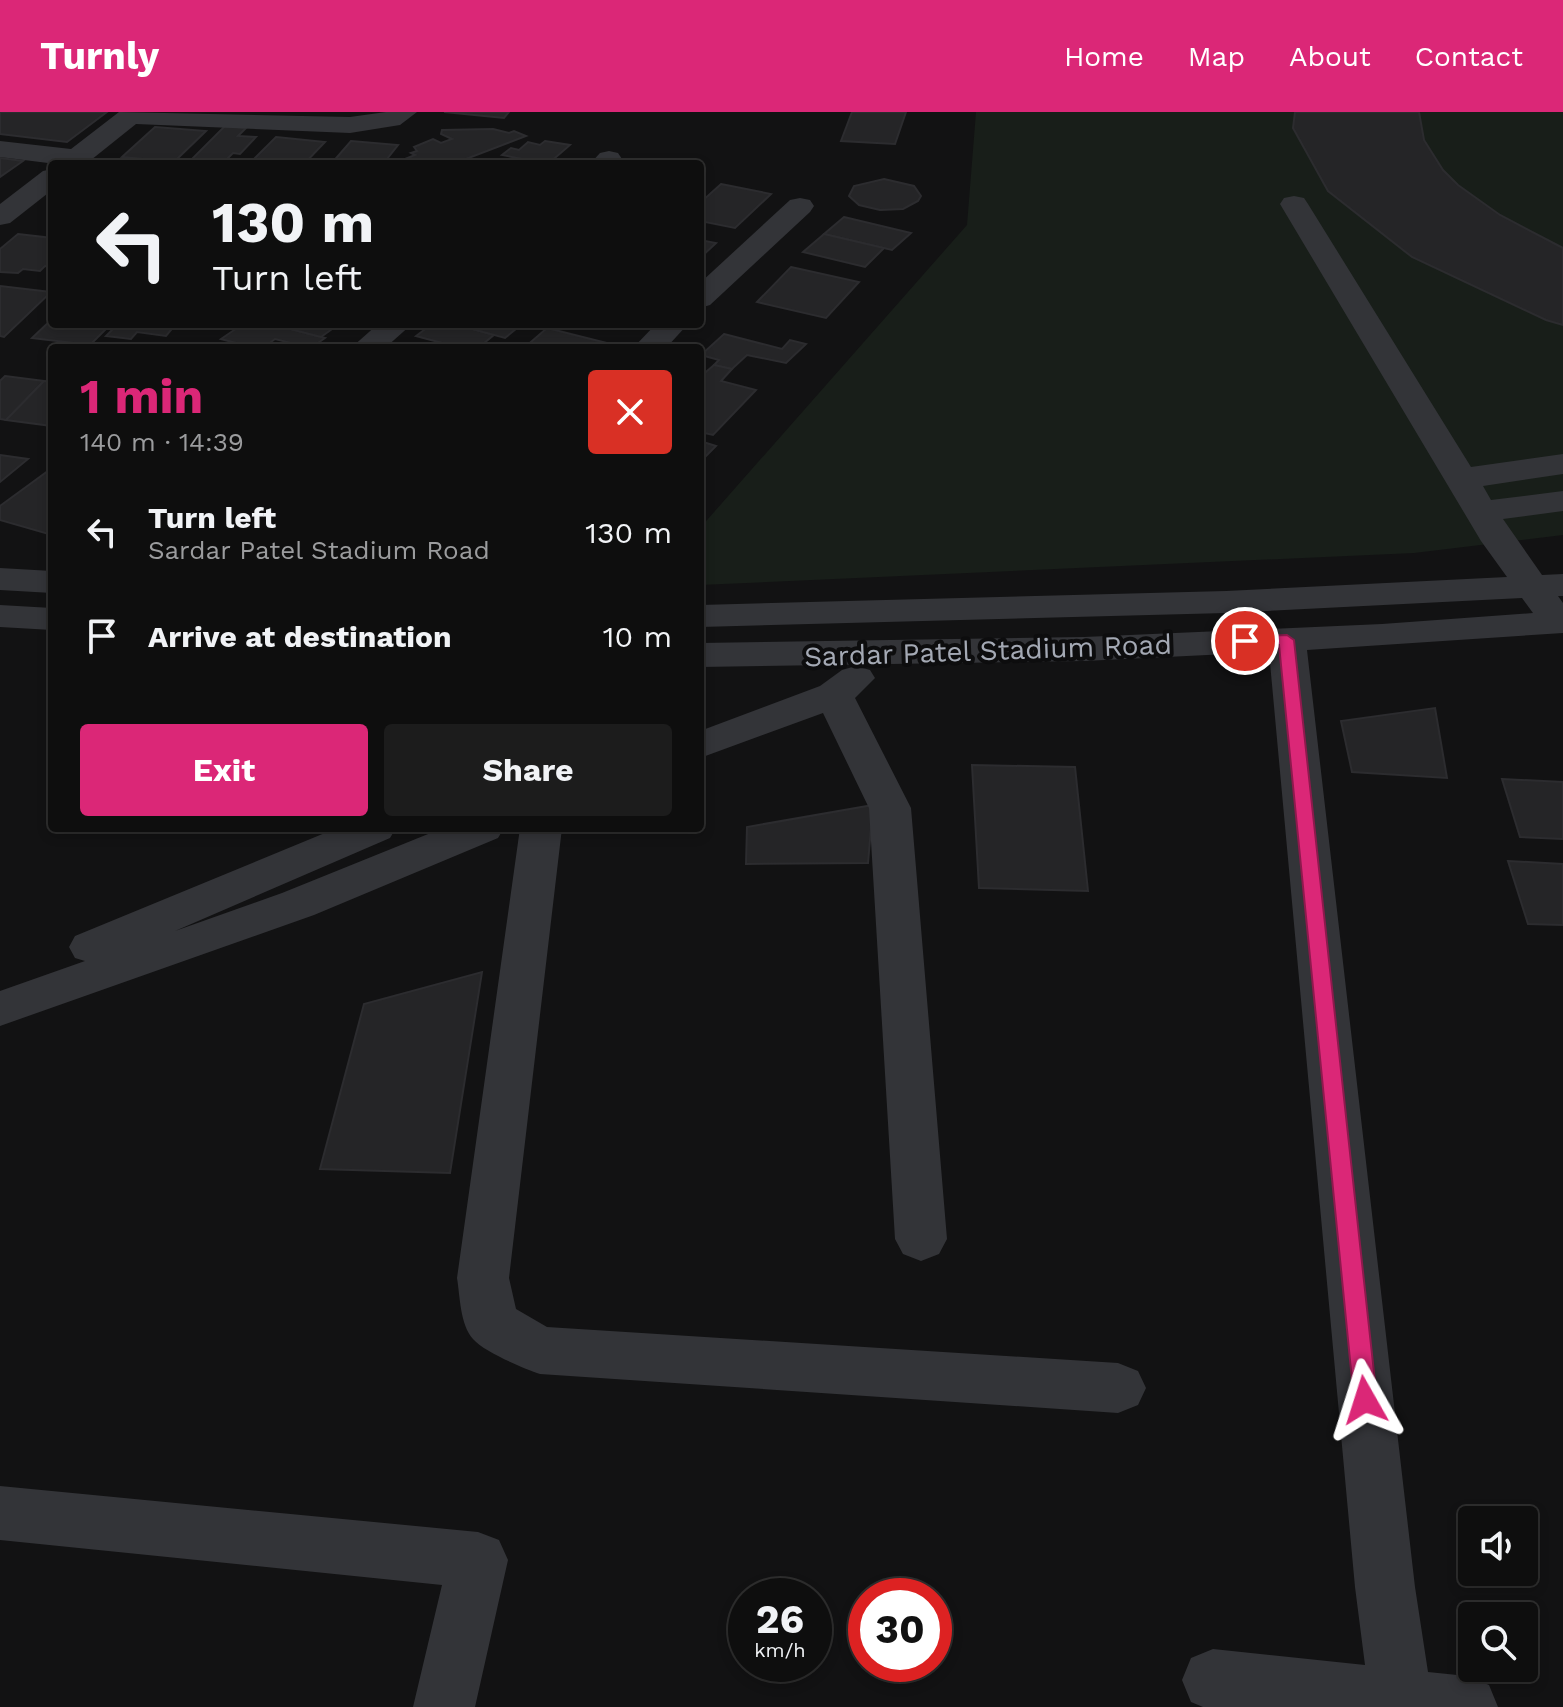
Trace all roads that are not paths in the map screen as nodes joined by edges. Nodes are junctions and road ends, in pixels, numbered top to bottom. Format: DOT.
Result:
graph roads {
  1 [pos="404,112"];
  2 [pos="132,114"];
  3 [pos="0,149"];
  4 [pos="68,160"];
  5 [pos="75,160"];
  6 [pos="48,180"];
  7 [pos="1294,204"];
  8 [pos="800,206"];
  9 [pos="0,217"];
  10 [pos="704,295"];
  11 [pos="392,328"];
  12 [pos="669,328"];
  13 [pos="371,344"];
  14 [pos="652,344"];
  15 [pos="1563,464"];
  16 [pos="1461,479"];
  17 [pos="1563,501"];
  18 [pos="1482,511"];
  19 [pos="0,579"];
  20 [pos="48,582"];
  21 [pos="1548,586"];
  22 [pos="910,612"];
  23 [pos="770,615"];
  24 [pos="0,616"];
  25 [pos="704,616"];
  26 [pos="48,619"];
  27 [pos="1562,626"];
  28 [pos="1287,640"];
  29 [pos="889,654"];
  30 [pos="717,656"];
  31 [pos="704,673"];
  32 [pos="834,695"];
  33 [pos="704,744"];
  34 [pos="366,832"];
  35 [pos="473,832"];
  36 [pos="540,832"];
  37 [pos="0,984"];
  38 [pos="0,1009"];
  39 [pos="921,1239"];
  40 [pos="1118,1388"];
  41 [pos="0,1513"];
  42 [pos="1213,1680"];
  43 [pos="1401,1700"];
  44 [pos="444,1707"];
  45 [pos="1467,1707"];
  1 -- 2 [label="street"];
  2 -- 5 [label="street"];
  3 -- 4 [label="street"];
  6 -- 9 [label="street"];
  7 -- 16 [label="street"];
  8 -- 10 [label="street"];
  11 -- 13 [label="street"];
  12 -- 14 [label="street"];
  15 -- 16 [label="street"];
  16 -- 18 [label="street"];
  17 -- 18 [label="street"];
  18 -- 21 [label="street"];
  19 -- 20 [label="street"];
  21 -- 22 [label="street, Sardar Patel Stadium Road"];
  21 -- 27 [label="street"];
  22 -- 23 [label="street, Sardar Patel Stadium Road"];
  22 -- 29 [label="street"];
  23 -- 25 [label="street, Sardar Patel Stadium Road"];
  23 -- 30 [label="street"];
  24 -- 26 [label="street"];
  27 -- 28 [label="street, Sardar Patel Stadium Road"];
  28 -- 29 [label="street, Sardar Patel Stadium Road"];
  28 -- 43 [label="street"];
  29 -- 30 [label="street, Sardar Patel Stadium Road"];
  29 -- 32 [label="street"];
  30 -- 31 [label="street"];
  32 -- 33 [label="street"];
  32 -- 39 [label="street"];
  34 -- 37 [label="street"];
  35 -- 38 [label="street"];
  36 -- 40 [label="street"];
  41 -- 44 [label="street"];
  42 -- 43 [label="street"];
  43 -- 45 [label="street"];
}
